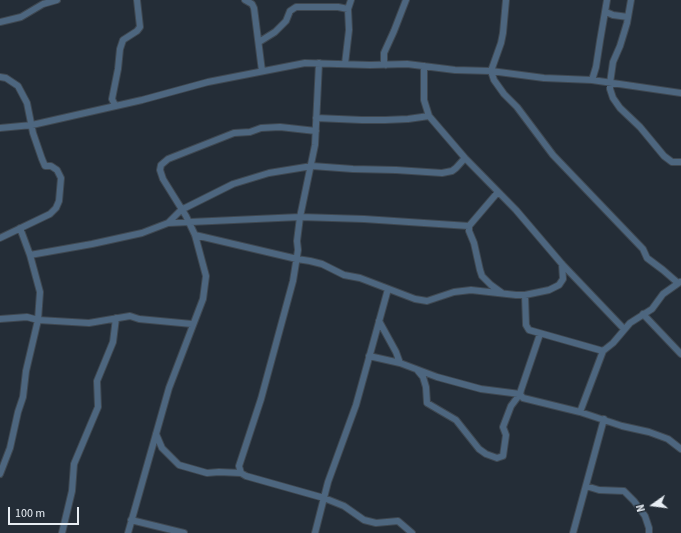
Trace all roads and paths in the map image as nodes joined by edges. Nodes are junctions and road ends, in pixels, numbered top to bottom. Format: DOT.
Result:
graph roads {
  1 [pos="57,0"];
  2 [pos="137,0"];
  3 [pos="245,0"];
  4 [pos="351,0"];
  5 [pos="406,0"];
  6 [pos="506,0"];
  7 [pos="607,0"];
  8 [pos="631,0"];
  9 [pos="348,9"];
  10 [pos="606,12"];
  11 [pos="628,17"];
  12 [pos="0,22"];
  13 [pos="259,42"];
  14 [pos="319,63"];
  15 [pos="345,64"];
  16 [pos="386,65"];
  17 [pos="424,66"];
  18 [pos="262,71"];
  19 [pos="491,71"];
  20 [pos="0,76"];
  21 [pos="592,80"];
  22 [pos="610,83"];
  23 [pos="678,93"];
  24 [pos="681,98"];
  25 [pos="116,105"];
  26 [pos="429,116"];
  27 [pos="316,118"];
  28 [pos="32,125"];
  29 [pos="0,128"];
  30 [pos="316,131"];
  31 [pos="465,158"];
  32 [pos="681,162"];
  33 [pos="312,166"];
  34 [pos="498,192"];
  35 [pos="182,210"];
  36 [pos="300,217"];
  37 [pos="188,221"];
  38 [pos="168,222"];
  39 [pos="469,226"];
  40 [pos="20,228"];
  41 [pos="195,235"];
  42 [pos="0,238"];
  43 [pos="30,255"];
  44 [pos="297,259"];
  45 [pos="562,264"];
  46 [pos="679,282"];
  47 [pos="388,289"];
  48 [pos="502,294"];
  49 [pos="525,295"];
  50 [pos="643,314"];
  51 [pos="116,318"];
  52 [pos="0,319"];
  53 [pos="38,320"];
  54 [pos="379,320"];
  55 [pos="192,324"];
  56 [pos="624,329"];
  57 [pos="540,334"];
  58 [pos="680,350"];
  59 [pos="603,351"];
  60 [pos="369,356"];
  61 [pos="400,363"];
  62 [pos="418,371"];
  63 [pos="520,394"];
  64 [pos="580,412"];
  65 [pos="604,420"];
  66 [pos="156,434"];
  67 [pos="681,449"];
  68 [pos="241,473"];
  69 [pos="0,474"];
  70 [pos="586,486"];
  71 [pos="324,498"];
  72 [pos="131,520"];
  73 [pos="62,533"];
  74 [pos="128,533"];
  75 [pos="184,533"];
  76 [pos="314,533"];
  77 [pos="412,533"];
  78 [pos="573,533"];
  79 [pos="649,533"];
  1 -- 12 [label="street"];
  2 -- 25 [label="street"];
  3 -- 13 [label="street"];
  4 -- 9 [label="street"];
  5 -- 16 [label="street"];
  6 -- 19 [label="street"];
  7 -- 10 [label="street"];
  8 -- 11 [label="street"];
  9 -- 13 [label="street"];
  9 -- 15 [label="street"];
  10 -- 11 [label="street"];
  10 -- 21 [label="street"];
  11 -- 22 [label="street"];
  13 -- 18 [label="street"];
  14 -- 15 [label="street"];
  14 -- 18 [label="street"];
  14 -- 27 [label="street"];
  15 -- 16 [label="street"];
  16 -- 17 [label="street"];
  17 -- 19 [label="street"];
  17 -- 26 [label="street"];
  18 -- 25 [label="street"];
  19 -- 21 [label="street"];
  19 -- 46 [label="street"];
  20 -- 28 [label="street"];
  21 -- 22 [label="street"];
  22 -- 23 [label="street"];
  22 -- 32 [label="street"];
  23 -- 24 [label="street"];
  25 -- 28 [label="street"];
  26 -- 27 [label="street"];
  26 -- 31 [label="street"];
  27 -- 30 [label="street"];
  28 -- 29 [label="street"];
  28 -- 40 [label="street"];
  30 -- 33 [label="street"];
  30 -- 35 [label="street"];
  31 -- 33 [label="street"];
  31 -- 34 [label="street"];
  33 -- 35 [label="street"];
  33 -- 36 [label="street"];
  34 -- 39 [label="street"];
  34 -- 45 [label="street"];
  35 -- 37 [label="street"];
  35 -- 38 [label="street"];
  36 -- 37 [label="street"];
  36 -- 39 [label="street"];
  36 -- 44 [label="street"];
  37 -- 38 [label="street"];
  37 -- 41 [label="street"];
  38 -- 43 [label="street"];
  39 -- 48 [label="street"];
  40 -- 42 [label="street"];
  40 -- 43 [label="street"];
  41 -- 44 [label="street"];
  41 -- 55 [label="street"];
  43 -- 53 [label="street"];
  44 -- 47 [label="street"];
  44 -- 68 [label="street"];
  45 -- 49 [label="street"];
  45 -- 56 [label="street"];
  46 -- 50 [label="street"];
  47 -- 48 [label="street"];
  47 -- 54 [label="street"];
  48 -- 49 [label="street"];
  49 -- 57 [label="street"];
  50 -- 56 [label="street"];
  50 -- 58 [label="street"];
  51 -- 53 [label="street"];
  51 -- 55 [label="street"];
  51 -- 73 [label="street"];
  52 -- 53 [label="street"];
  53 -- 69 [label="street"];
  54 -- 60 [label="street"];
  54 -- 61 [label="street"];
  55 -- 66 [label="street"];
  56 -- 59 [label="street"];
  57 -- 59 [label="street"];
  57 -- 63 [label="street"];
  59 -- 64 [label="street"];
  60 -- 61 [label="street"];
  60 -- 71 [label="street"];
  61 -- 62 [label="street"];
  62 -- 63 [label="street"];
  62 -- 63 [label="street"];
  63 -- 64 [label="street"];
  64 -- 65 [label="street"];
  65 -- 67 [label="street"];
  65 -- 70 [label="street"];
  66 -- 68 [label="street"];
  66 -- 72 [label="street"];
  68 -- 71 [label="street"];
  70 -- 78 [label="street"];
  70 -- 79 [label="street"];
  71 -- 76 [label="street"];
  71 -- 77 [label="street"];
  72 -- 74 [label="street"];
  72 -- 75 [label="street"];
}
